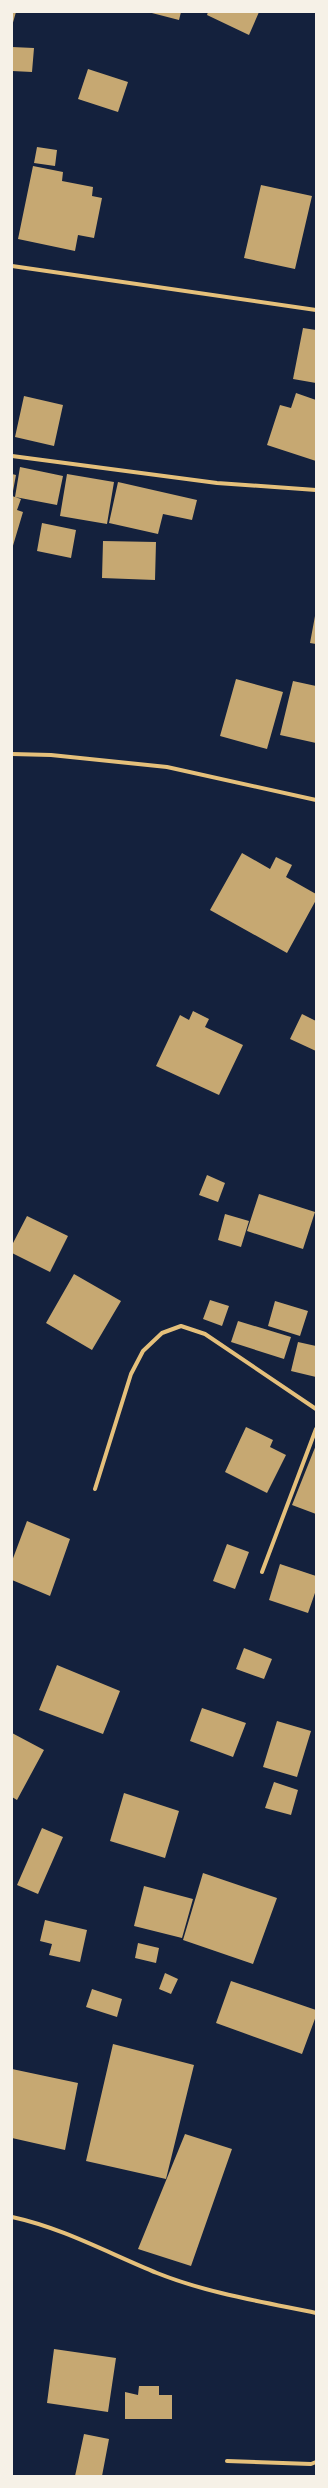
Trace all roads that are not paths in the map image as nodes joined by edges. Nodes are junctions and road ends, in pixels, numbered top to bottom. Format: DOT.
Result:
graph roads {
  1 [pos="12,266"];
  2 [pos="316,310"];
  3 [pos="12,456"];
  4 [pos="316,490"];
  5 [pos="12,754"];
  6 [pos="316,800"];
  7 [pos="316,1409"];
  8 [pos="316,1429"];
  9 [pos="95,1489"];
  10 [pos="262,1572"];
  11 [pos="12,2217"];
  12 [pos="316,2314"];
  13 [pos="227,2462"];
  14 [pos="316,2462"];
  1 -- 2 [label="street"];
  3 -- 4 [label="street"];
  5 -- 6 [label="street"];
  7 -- 9 [label="street"];
  8 -- 10 [label="street"];
  11 -- 12 [label="street"];
  13 -- 14 [label="street"];
}
